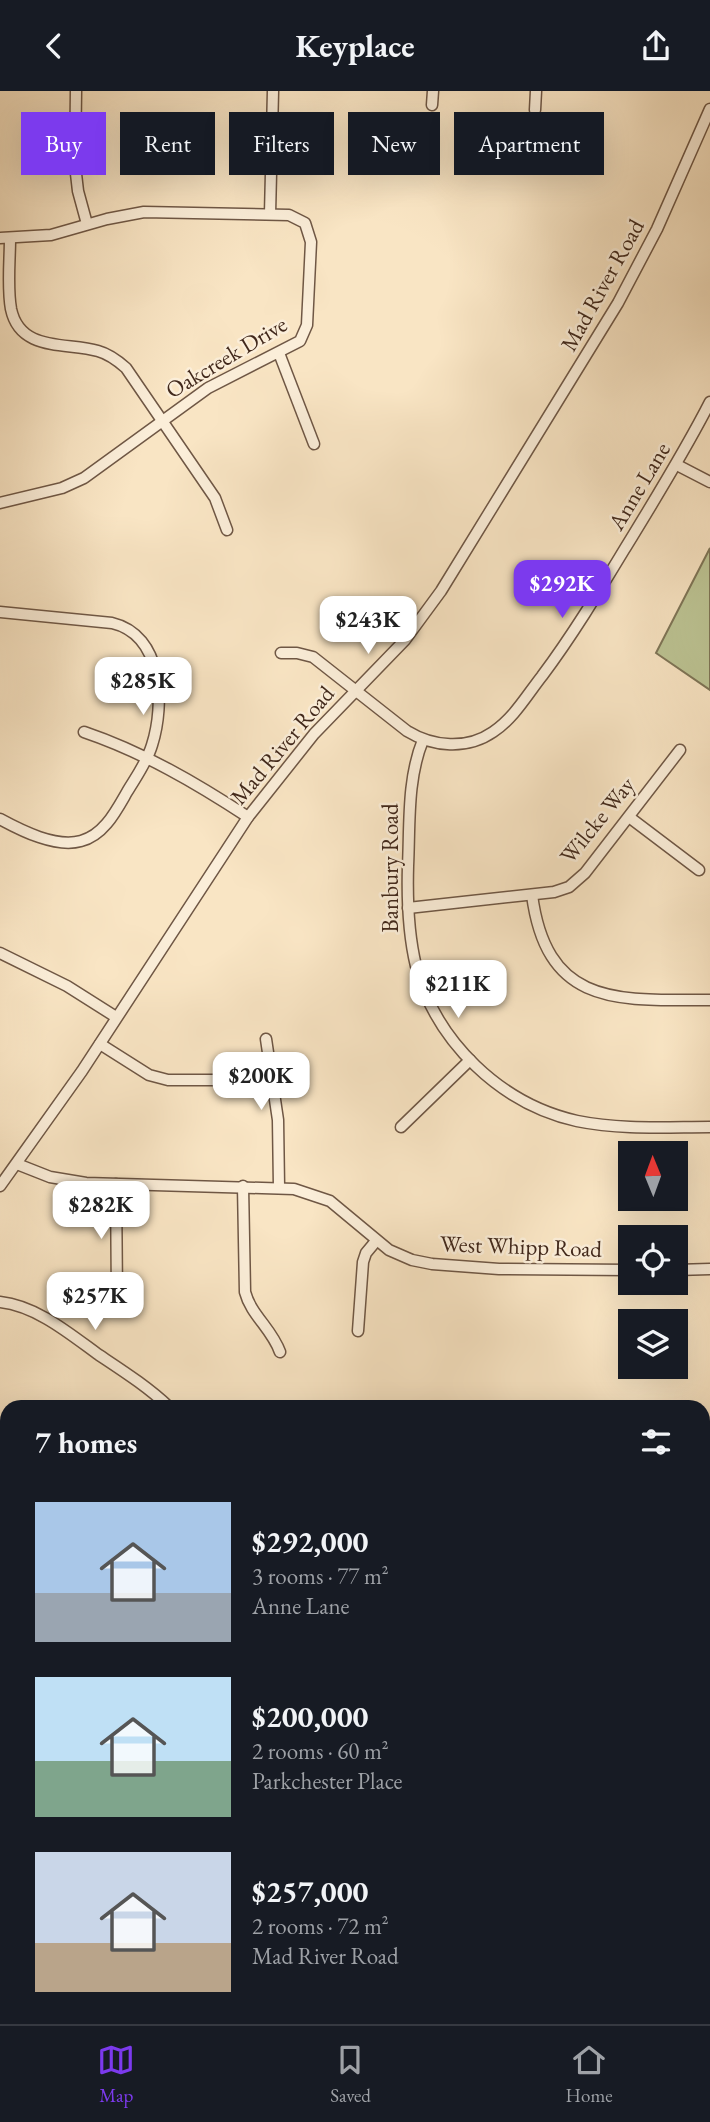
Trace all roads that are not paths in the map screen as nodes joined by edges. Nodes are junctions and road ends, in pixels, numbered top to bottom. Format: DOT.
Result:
graph roads {
  1 [pos="76,91"];
  2 [pos="273,91"];
  3 [pos="433,91"];
  4 [pos="536,91"];
  5 [pos="432,105"];
  6 [pos="710,109"];
  7 [pos="535,110"];
  8 [pos="270,214"];
  9 [pos="87,224"];
  10 [pos="5,238"];
  11 [pos="279,353"];
  12 [pos="710,402"];
  13 [pos="163,420"];
  14 [pos="314,444"];
  15 [pos="677,465"];
  16 [pos="710,482"];
  17 [pos="0,503"];
  18 [pos="227,530"];
  19 [pos="0,612"];
  20 [pos="281,653"];
  21 [pos="356,691"];
  22 [pos="84,732"];
  23 [pos="423,740"];
  24 [pos="680,750"];
  25 [pos="146,758"];
  26 [pos="248,817"];
  27 [pos="629,817"];
  28 [pos="0,819"];
  29 [pos="699,870"];
  30 [pos="532,895"];
  31 [pos="408,908"];
  32 [pos="0,953"];
  33 [pos="710,1000"];
  34 [pos="116,1017"];
  35 [pos="267,1039"];
  36 [pos="100,1044"];
  37 [pos="470,1060"];
  38 [pos="273,1080"];
  39 [pos="401,1127"];
  40 [pos="710,1127"];
  41 [pos="17,1164"];
  42 [pos="116,1184"];
  43 [pos="0,1186"];
  44 [pos="243,1186"];
  45 [pos="279,1187"];
  46 [pos="376,1241"];
  47 [pos="688,1269"];
  48 [pos="710,1269"];
  49 [pos="618,1270"];
  50 [pos="117,1298"];
  51 [pos="0,1302"];
  52 [pos="358,1331"];
  53 [pos="280,1352"];
  54 [pos="160,1400"];
  1 -- 9 [label="street"];
  2 -- 8 [label="street"];
  3 -- 5 [label="street"];
  4 -- 7 [label="street"];
  6 -- 21 [label="street, Mad River Road"];
  8 -- 9 [label="street"];
  8 -- 11 [label="street, Oakcreek Drive"];
  9 -- 10 [label="street"];
  10 -- 13 [label="street"];
  11 -- 13 [label="street, Oakcreek Drive"];
  11 -- 14 [label="street"];
  12 -- 15 [label="street, Anne Lane"];
  13 -- 17 [label="street, Oakcreek Drive"];
  13 -- 18 [label="street"];
  15 -- 16 [label="street"];
  15 -- 23 [label="street, Anne Lane"];
  19 -- 25 [label="street"];
  20 -- 21 [label="street, Anne Lane"];
  21 -- 23 [label="street, Anne Lane"];
  21 -- 26 [label="street, Mad River Road"];
  22 -- 25 [label="street"];
  23 -- 31 [label="street, Banbury Road"];
  24 -- 27 [label="street, Wilcke Way"];
  25 -- 26 [label="street"];
  25 -- 28 [label="street"];
  26 -- 34 [label="street, Mad River Road"];
  27 -- 29 [label="street"];
  27 -- 30 [label="street, Wilcke Way"];
  30 -- 31 [label="street, Wilcke Way"];
  30 -- 33 [label="street"];
  31 -- 37 [label="street, Banbury Road"];
  32 -- 34 [label="street"];
  34 -- 36 [label="street, Mad River Road"];
  35 -- 38 [label="street"];
  36 -- 38 [label="street"];
  36 -- 41 [label="street, Mad River Road"];
  37 -- 39 [label="street"];
  37 -- 40 [label="street, Banbury Road"];
  38 -- 45 [label="street"];
  41 -- 42 [label="street, West Whipp Road"];
  41 -- 43 [label="street, Mad River Road"];
  42 -- 44 [label="street, West Whipp Road"];
  42 -- 50 [label="street"];
  44 -- 45 [label="street, West Whipp Road"];
  44 -- 53 [label="street"];
  45 -- 46 [label="street, West Whipp Road"];
  46 -- 49 [label="street, West Whipp Road"];
  46 -- 52 [label="street"];
  47 -- 48 [label="street"];
  51 -- 54 [label="street"];
}
